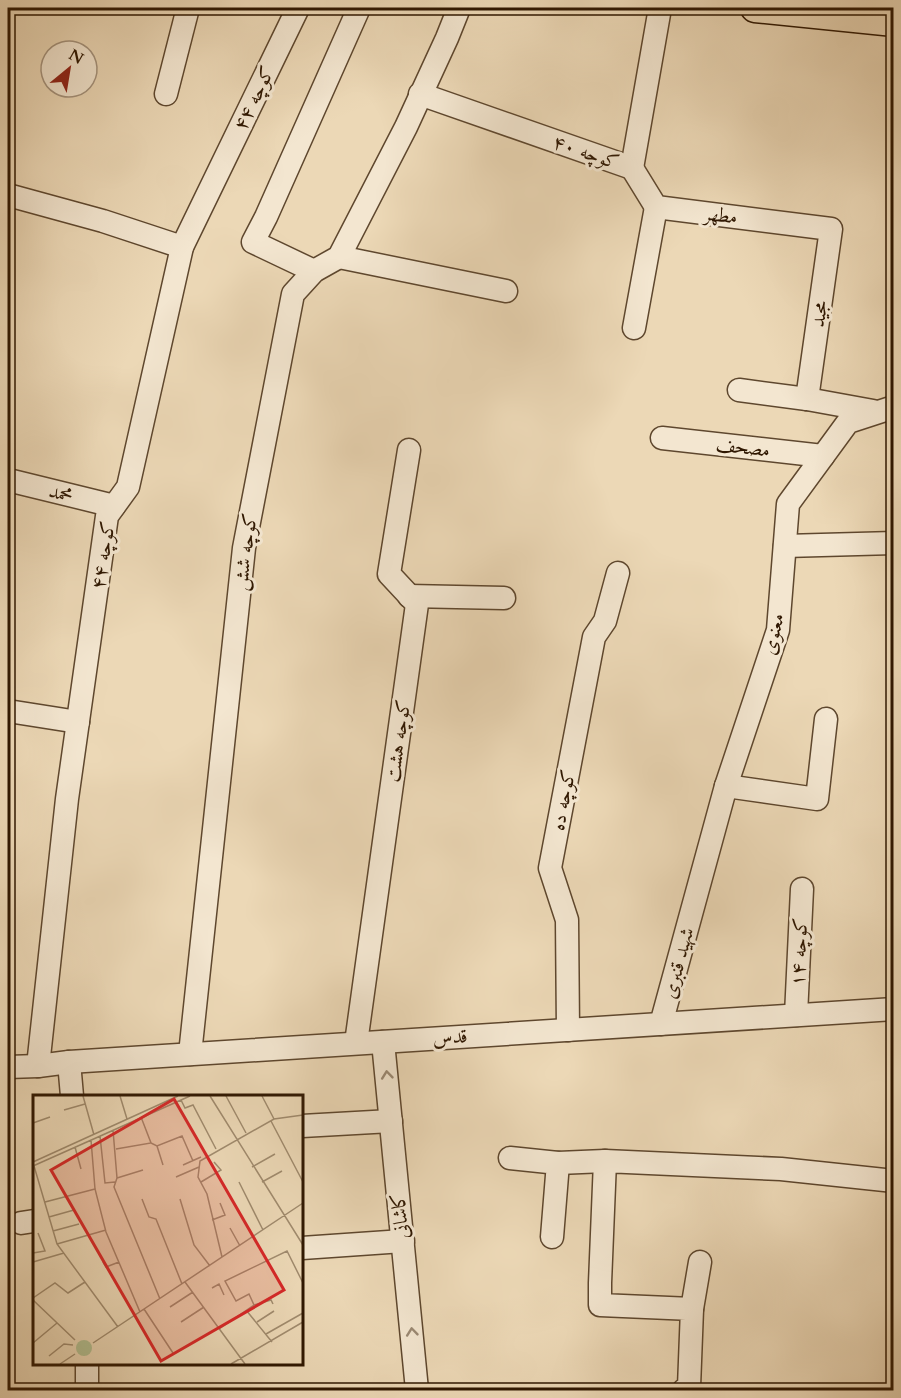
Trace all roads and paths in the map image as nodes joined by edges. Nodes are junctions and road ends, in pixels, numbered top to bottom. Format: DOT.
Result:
graph roads {
  1 [pos="188,8"];
  2 [pos="298,8"];
  3 [pos="359,8"];
  4 [pos="459,8"];
  5 [pos="660,8"];
  6 [pos="755,8"];
  7 [pos="894,22"];
  8 [pos="166,94"];
  9 [pos="420,94"];
  10 [pos="632,168"];
  11 [pos="8,195"];
  12 [pos="656,207"];
  13 [pos="831,230"];
  14 [pos="182,247"];
  15 [pos="339,257"];
  16 [pos="314,271"];
  17 [pos="506,291"];
  18 [pos="634,328"];
  19 [pos="739,390"];
  20 [pos="807,399"];
  21 [pos="886,410"];
  22 [pos="662,438"];
  23 [pos="409,450"];
  24 [pos="823,456"];
  25 [pos="8,480"];
  26 [pos="114,506"];
  27 [pos="894,543"];
  28 [pos="785,546"];
  29 [pos="618,573"];
  30 [pos="409,596"];
  31 [pos="504,598"];
  32 [pos="8,711"];
  33 [pos="826,719"];
  34 [pos="78,722"];
  35 [pos="726,786"];
  36 [pos="802,888"];
  37 [pos="694,902"];
  38 [pos="894,1009"];
  39 [pos="796,1015"];
  40 [pos="661,1024"];
  41 [pos="568,1030"];
  42 [pos="383,1042"];
  43 [pos="356,1043"];
  44 [pos="190,1054"];
  45 [pos="69,1062"];
  46 [pos="38,1066"];
  47 [pos="8,1067"];
  48 [pos="72,1095"];
  49 [pos="391,1121"];
  50 [pos="303,1126"];
  51 [pos="510,1158"];
  52 [pos="605,1161"];
  53 [pos="558,1163"];
  54 [pos="894,1181"];
  55 [pos="552,1237"];
  56 [pos="403,1241"];
  57 [pos="303,1248"];
  58 [pos="700,1262"];
  59 [pos="692,1309"];
  60 [pos="87,1365"];
  61 [pos="693,1389"];
  62 [pos="87,1390"];
  63 [pos="417,1390"];
  1 -- 8 [label="street"];
  2 -- 14 [label="street, کوچه ۴۴"];
  3 -- 16 [label="street"];
  4 -- 9 [label="street"];
  5 -- 10 [label="street, کوچه ۴۰"];
  6 -- 7 [label="main road"];
  9 -- 10 [label="street, کوچه ۴۰"];
  9 -- 15 [label="street"];
  10 -- 12 [label="street"];
  11 -- 14 [label="street"];
  12 -- 13 [label="street, مطهر"];
  12 -- 18 [label="street"];
  13 -- 20 [label="street, مجید"];
  14 -- 26 [label="street, کوچه ۴۴"];
  15 -- 16 [label="street, کوچه شش"];
  15 -- 17 [label="street"];
  16 -- 44 [label="street, کوچه شش"];
  19 -- 20 [label="street"];
  20 -- 21 [label="street"];
  21 -- 24 [label="street, معنوی"];
  22 -- 24 [label="street, مصحف"];
  23 -- 30 [label="street"];
  24 -- 28 [label="street, معنوی"];
  25 -- 26 [label="street, محمد"];
  26 -- 34 [label="street, کوچه ۴۴"];
  27 -- 28 [label="street"];
  28 -- 35 [label="street, معنوی"];
  29 -- 41 [label="street, کوچه ده"];
  30 -- 31 [label="street"];
  30 -- 43 [label="street, کوچه هشت"];
  32 -- 34 [label="street"];
  33 -- 35 [label="street"];
  34 -- 46 [label="street, کوچه ۴۴"];
  35 -- 37 [label="street, معنوی"];
  36 -- 39 [label="street, کوچه ۱۴"];
  37 -- 40 [label="street, شهید قنبری"];
  38 -- 39 [label="street, قدس"];
  39 -- 40 [label="street, قدس"];
  40 -- 41 [label="street, قدس"];
  41 -- 42 [label="street, قدس"];
  42 -- 43 [label="street, قدس"];
  49 -- 42 [label="street, کاشانی, one-way"];
  43 -- 44 [label="street, قدس"];
  44 -- 45 [label="street, قدس"];
  45 -- 46 [label="street, قدس"];
  45 -- 48 [label="street"];
  46 -- 47 [label="street, قدس"];
  49 -- 50 [label="street"];
  49 -- 56 [label="street, کاشانی"];
  51 -- 53 [label="street"];
  52 -- 53 [label="street"];
  52 -- 54 [label="street"];
  52 -- 59 [label="street"];
  53 -- 55 [label="street"];
  56 -- 57 [label="street"];
  63 -- 56 [label="street, کاشانی, one-way"];
  58 -- 59 [label="street"];
  59 -- 61 [label="street"];
  60 -- 62 [label="street"];
}
